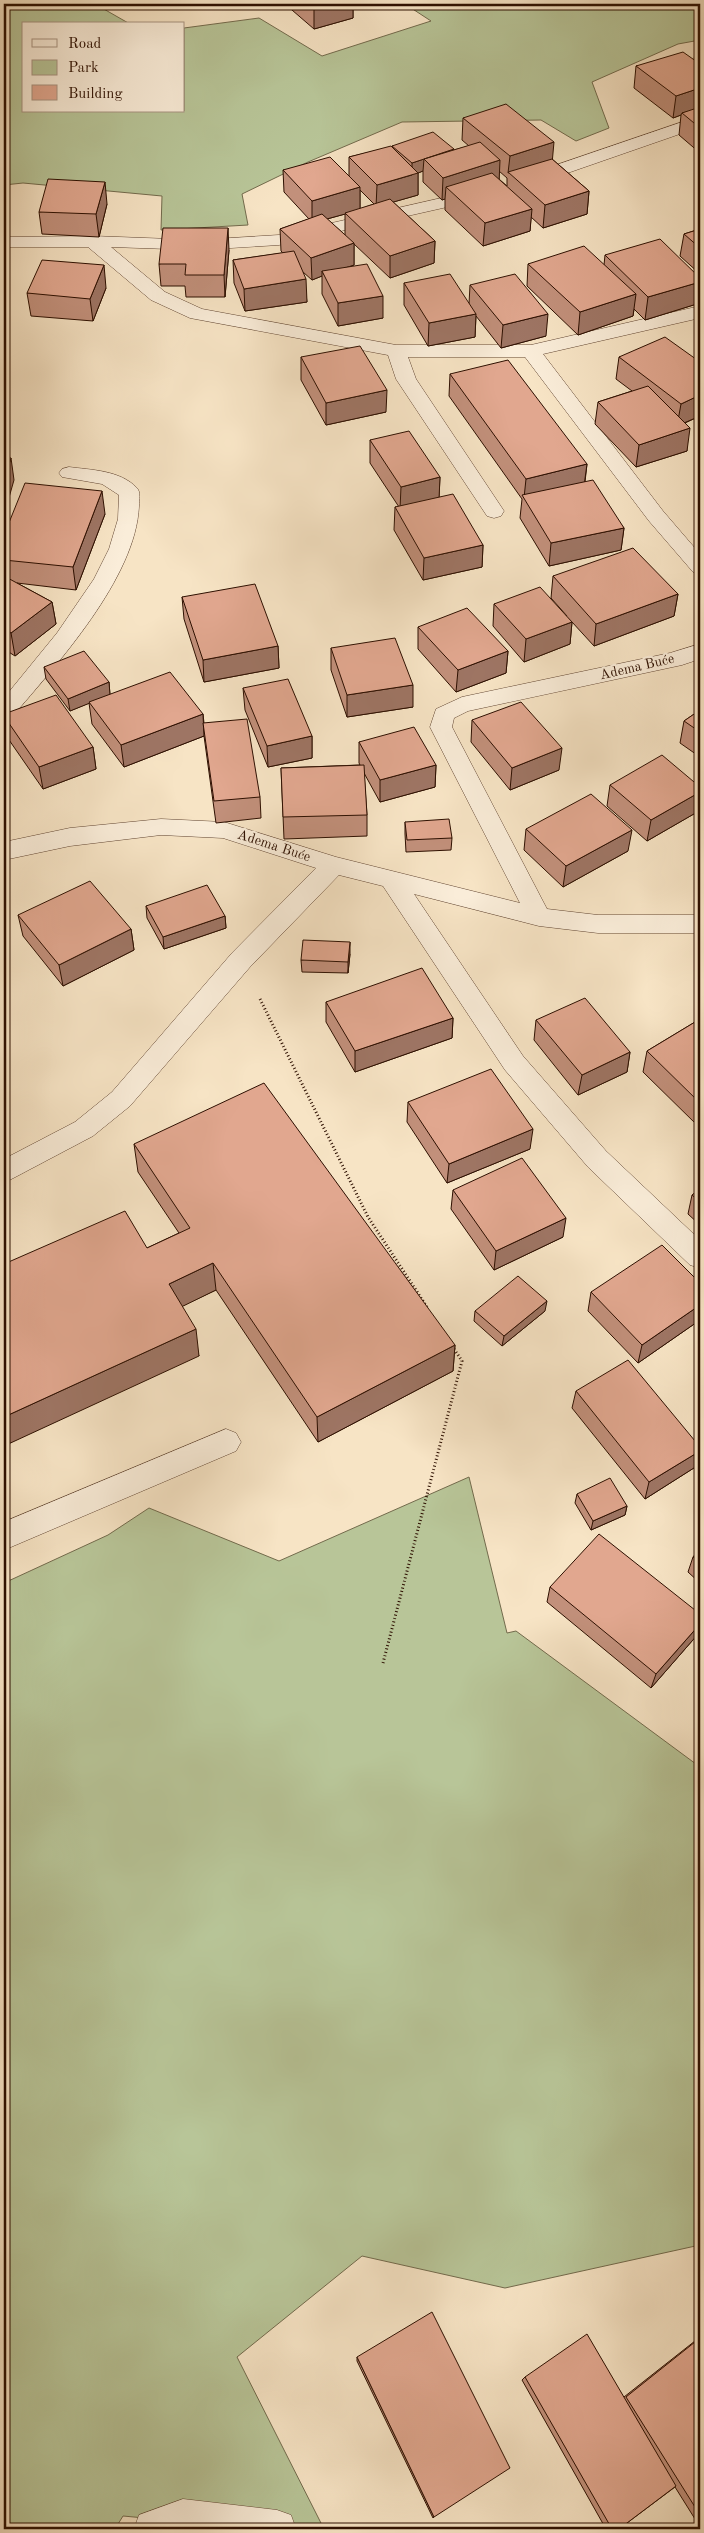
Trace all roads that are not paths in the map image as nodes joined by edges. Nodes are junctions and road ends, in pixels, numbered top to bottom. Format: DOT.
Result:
graph roads {
  1 [pos="700,121"];
  2 [pos="92,241"];
  3 [pos="4,242"];
  4 [pos="700,312"];
  5 [pos="396,350"];
  6 [pos="531,352"];
  7 [pos="69,473"];
  8 [pos="494,511"];
  9 [pos="700,567"];
  10 [pos="700,651"];
  11 [pos="4,712"];
  12 [pos="4,852"];
  13 [pos="334,865"];
  14 [pos="390,878"];
  15 [pos="539,917"];
  16 [pos="700,924"];
  17 [pos="4,1172"];
  18 [pos="700,1257"];
  19 [pos="226,1442"];
  20 [pos="4,1536"];
  21 [pos="153,2529"];
  22 [pos="277,2529"];
  1 -- 2 [label="street"];
  2 -- 3 [label="street"];
  2 -- 5 [label="street"];
  4 -- 6 [label="street"];
  5 -- 6 [label="street"];
  5 -- 8 [label="street"];
  6 -- 9 [label="street"];
  7 -- 11 [label="street"];
  10 -- 15 [label="street, Adema Buće"];
  12 -- 13 [label="street, Adema Buće"];
  13 -- 14 [label="street, Adema Buće"];
  13 -- 17 [label="street"];
  14 -- 15 [label="street, Adema Buće"];
  14 -- 18 [label="street"];
  15 -- 16 [label="street, Adema Buće"];
  19 -- 20 [label="street"];
  21 -- 22 [label="street"];
}
